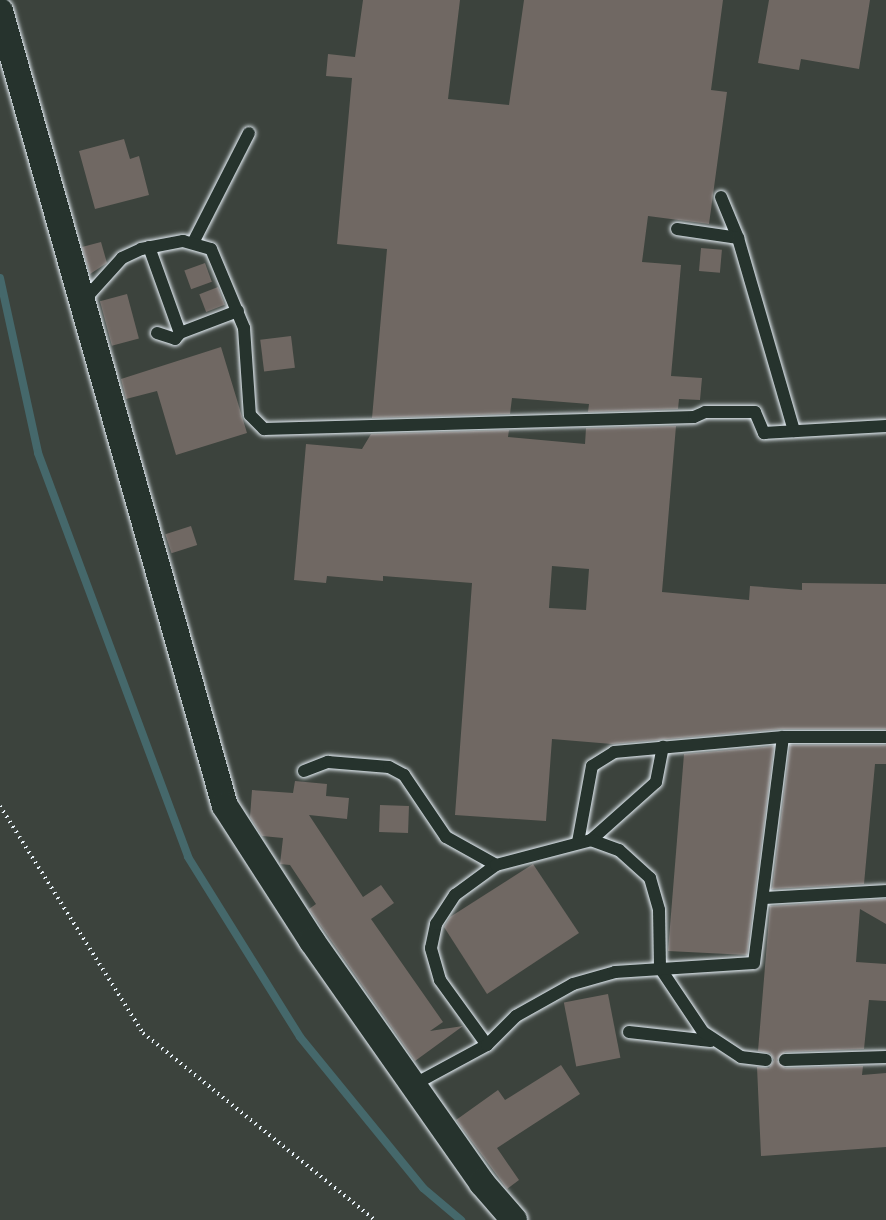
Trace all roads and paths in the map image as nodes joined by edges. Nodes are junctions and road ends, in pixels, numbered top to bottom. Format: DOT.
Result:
graph roads {
  1 [pos="0,11"];
  2 [pos="249,133"];
  3 [pos="722,197"];
  4 [pos="677,229"];
  5 [pos="738,238"];
  6 [pos="194,241"];
  7 [pos="149,247"];
  8 [pos="85,299"];
  9 [pos="238,311"];
  10 [pos="157,333"];
  11 [pos="178,340"];
  12 [pos="886,426"];
  13 [pos="794,431"];
  14 [pos="783,737"];
  15 [pos="886,737"];
  16 [pos="663,747"];
  17 [pos="304,771"];
  18 [pos="0,806"];
  19 [pos="591,840"];
  20 [pos="578,842"];
  21 [pos="496,865"];
  22 [pos="886,891"];
  23 [pos="766,898"];
  24 [pos="660,968"];
  25 [pos="629,1032"];
  26 [pos="711,1041"];
  27 [pos="487,1045"];
  28 [pos="886,1057"];
  29 [pos="766,1060"];
  30 [pos="785,1060"];
  31 [pos="413,1085"];
  32 [pos="375,1220"];
  33 [pos="514,1220"];
  1 -- 8 [label="street"];
  2 -- 6 [label="lane"];
  3 -- 5 [label="lane"];
  4 -- 5 [label="lane"];
  5 -- 13 [label="lane"];
  6 -- 7 [label="lane"];
  6 -- 9 [label="lane"];
  7 -- 8 [label="lane"];
  7 -- 11 [label="lane"];
  8 -- 31 [label="street"];
  9 -- 11 [label="lane"];
  9 -- 13 [label="lane"];
  10 -- 11 [label="lane"];
  12 -- 13 [label="lane"];
  14 -- 15 [label="lane"];
  14 -- 16 [label="lane"];
  14 -- 23 [label="lane"];
  16 -- 19 [label="lane"];
  16 -- 20 [label="lane"];
  17 -- 21 [label="lane"];
  18 -- 32 [label="path"];
  19 -- 20 [label="lane"];
  19 -- 24 [label="lane"];
  20 -- 21 [label="lane"];
  21 -- 27 [label="lane"];
  22 -- 23 [label="lane"];
  23 -- 24 [label="lane"];
  24 -- 26 [label="lane"];
  24 -- 27 [label="lane"];
  25 -- 26 [label="lane"];
  26 -- 29 [label="lane"];
  27 -- 31 [label="lane"];
  28 -- 30 [label="lane"];
  31 -- 33 [label="street"];
}
